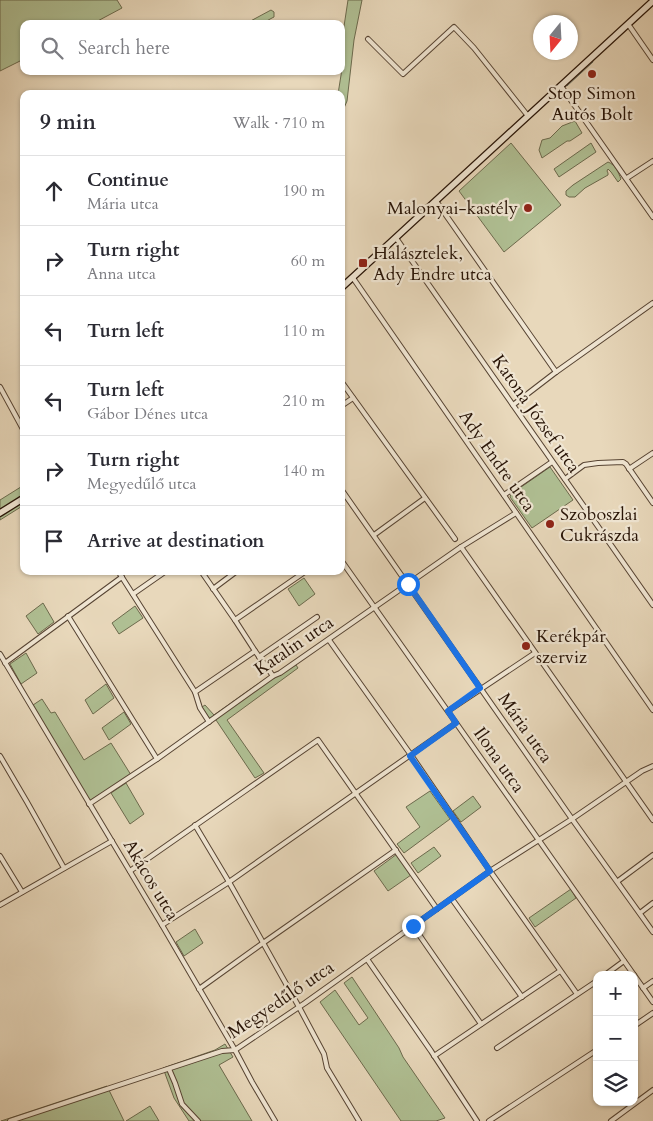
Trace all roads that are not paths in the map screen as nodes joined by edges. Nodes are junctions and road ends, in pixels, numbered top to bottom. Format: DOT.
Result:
graph roads {
  1 [pos="653,0"];
  2 [pos="628,24"];
  3 [pos="368,39"];
  4 [pos="653,60"];
  5 [pos="561,86"];
  6 [pos="528,116"];
  7 [pos="653,161"];
  8 [pos="626,178"];
  9 [pos="436,201"];
  10 [pos="653,216"];
  11 [pos="396,238"];
  12 [pos="353,278"];
  13 [pos="345,285"];
  14 [pos="653,303"];
  15 [pos="556,372"];
  16 [pos="0,387"];
  17 [pos="345,387"];
  18 [pos="353,398"];
  19 [pos="345,403"];
  20 [pos="513,405"];
  21 [pos="20,421"];
  22 [pos="653,453"];
  23 [pos="552,462"];
  24 [pos="629,469"];
  25 [pos="565,479"];
  26 [pos="345,495"];
  27 [pos="504,495"];
  28 [pos="425,498"];
  29 [pos="20,500"];
  30 [pos="653,503"];
  31 [pos="0,512"];
  32 [pos="516,514"];
  33 [pos="374,535"];
  34 [pos="455,539"];
  35 [pos="461,547"];
  36 [pos="345,566"];
  37 [pos="160,575"];
  38 [pos="204,575"];
  39 [pos="231,575"];
  40 [pos="300,575"];
  41 [pos="122,577"];
  42 [pos="408,584"];
  43 [pos="213,588"];
  44 [pos="133,594"];
  45 [pos="653,605"];
  46 [pos="375,608"];
  47 [pos="68,616"];
  48 [pos="317,617"];
  49 [pos="235,620"];
  50 [pos="328,640"];
  51 [pos="255,651"];
  52 [pos="535,653"];
  53 [pos="0,654"];
  54 [pos="259,657"];
  55 [pos="5,663"];
  56 [pos="273,676"];
  57 [pos="480,688"];
  58 [pos="195,692"];
  59 [pos="653,710"];
  60 [pos="448,711"];
  61 [pos="209,722"];
  62 [pos="456,723"];
  63 [pos="0,756"];
  64 [pos="410,756"];
  65 [pos="157,759"];
  66 [pos="653,766"];
  67 [pos="627,782"];
  68 [pos="356,793"];
  69 [pos="89,804"];
  70 [pos="572,819"];
  71 [pos="653,820"];
  72 [pos="195,825"];
  73 [pos="112,841"];
  74 [pos="539,841"];
  75 [pos="396,850"];
  76 [pos="653,855"];
  77 [pos="0,856"];
  78 [pos="64,868"];
  79 [pos="130,871"];
  80 [pos="490,871"];
  81 [pos="618,881"];
  82 [pos="229,882"];
  83 [pos="22,892"];
  84 [pos="452,898"];
  85 [pos="653,904"];
  86 [pos="0,905"];
  87 [pos="437,909"];
  88 [pos="640,913"];
  89 [pos="162,925"];
  90 [pos="413,926"];
  91 [pos="653,932"];
  92 [pos="263,943"];
  93 [pos="367,959"];
  94 [pos="624,961"];
  95 [pos="610,971"];
  96 [pos="631,971"];
  97 [pos="560,972"];
  98 [pos="638,981"];
  99 [pos="653,981"];
  100 [pos="593,983"];
  101 [pos="643,988"];
  102 [pos="199,989"];
  103 [pos="577,994"];
  104 [pos="522,997"];
  105 [pos="653,1002"];
  106 [pos="299,1007"];
  107 [pos="653,1014"];
  108 [pos="638,1023"];
  109 [pos="481,1024"];
  110 [pos="498,1048"];
  111 [pos="235,1050"];
  112 [pos="593,1053"];
  113 [pos="434,1056"];
  114 [pos="169,1069"];
  115 [pos="653,1090"];
  116 [pos="10,1121"];
  117 [pos="198,1121"];
  118 [pos="275,1121"];
  119 [pos="359,1121"];
  120 [pos="478,1121"];
  121 [pos="489,1121"];
  122 [pos="611,1121"];
  1 -- 2 [label="main road"];
  2 -- 4 [label="street"];
  2 -- 5 [label="main road"];
  3 -- 6 [label="street"];
  5 -- 6 [label="main road"];
  5 -- 8 [label="street"];
  6 -- 9 [label="main road"];
  7 -- 8 [label="street"];
  8 -- 10 [label="street"];
  9 -- 11 [label="main road"];
  9 -- 15 [label="street"];
  11 -- 12 [label="main road"];
  11 -- 20 [label="street, Katona József utca"];
  12 -- 13 [label="main road"];
  12 -- 27 [label="street, Ady Endre utca"];
  14 -- 15 [label="street"];
  15 -- 20 [label="street"];
  16 -- 21 [label="street"];
  17 -- 18 [label="street"];
  18 -- 19 [label="street"];
  18 -- 28 [label="street"];
  20 -- 23 [label="street, Katona József utca"];
  22 -- 24 [label="street"];
  23 -- 25 [label="street, Katona József utca"];
  23 -- 27 [label="street"];
  24 -- 25 [label="street"];
  24 -- 30 [label="street"];
  25 -- 45 [label="street, Katona József utca"];
  26 -- 33 [label="street, Mária utca"];
  27 -- 32 [label="street, Ady Endre utca"];
  28 -- 33 [label="street"];
  28 -- 34 [label="street"];
  29 -- 31 [label="main road"];
  32 -- 35 [label="street, Katalin utca"];
  32 -- 59 [label="street, Ady Endre utca"];
  33 -- 42 [label="street, Mária utca"];
  35 -- 42 [label="street, Katalin utca"];
  35 -- 52 [label="street"];
  36 -- 46 [label="street, Ilona utca"];
  37 -- 44 [label="street"];
  38 -- 43 [label="street"];
  39 -- 43 [label="street"];
  40 -- 49 [label="street"];
  41 -- 44 [label="street"];
  41 -- 47 [label="street"];
  42 -- 46 [label="street, Katalin utca"];
  42 -- 57 [label="street, Mária utca"];
  43 -- 49 [label="street"];
  44 -- 58 [label="street"];
  46 -- 50 [label="street, Katalin utca"];
  46 -- 60 [label="street, Ilona utca"];
  47 -- 55 [label="street"];
  47 -- 65 [label="street"];
  48 -- 54 [label="street"];
  49 -- 51 [label="street"];
  50 -- 56 [label="street, Katalin utca"];
  50 -- 64 [label="street"];
  51 -- 54 [label="street"];
  51 -- 58 [label="street"];
  52 -- 57 [label="street"];
  52 -- 67 [label="street"];
  53 -- 55 [label="street, Akácos utca"];
  54 -- 56 [label="street"];
  55 -- 69 [label="street, Akácos utca"];
  56 -- 61 [label="street, Katalin utca"];
  57 -- 60 [label="street"];
  57 -- 70 [label="street, Mária utca"];
  58 -- 61 [label="street"];
  60 -- 62 [label="street, Ilona utca"];
  61 -- 65 [label="street, Katalin utca"];
  62 -- 64 [label="street"];
  62 -- 74 [label="street, Ilona utca"];
  63 -- 78 [label="street"];
  64 -- 68 [label="street"];
  64 -- 80 [label="street"];
  65 -- 69 [label="street, Katalin utca"];
  66 -- 67 [label="street, Megyedűlő utca"];
  67 -- 70 [label="street, Megyedűlő utca"];
  67 -- 71 [label="street"];
  68 -- 72 [label="street"];
  68 -- 75 [label="street"];
  68 -- 82 [label="street"];
  69 -- 73 [label="street, Akácos utca"];
  70 -- 74 [label="street, Megyedűlő utca"];
  70 -- 81 [label="street, Mária utca"];
  72 -- 79 [label="street"];
  72 -- 82 [label="street"];
  73 -- 78 [label="street"];
  73 -- 79 [label="street, Akácos utca"];
  74 -- 80 [label="street, Megyedűlő utca"];
  74 -- 94 [label="street, Ilona utca"];
  75 -- 87 [label="street"];
  75 -- 92 [label="street"];
  76 -- 81 [label="street"];
  77 -- 83 [label="street"];
  78 -- 83 [label="street"];
  79 -- 89 [label="street, Akácos utca"];
  80 -- 84 [label="street, Megyedűlő utca"];
  80 -- 97 [label="street"];
  81 -- 88 [label="street, Mária utca"];
  82 -- 89 [label="street"];
  82 -- 92 [label="street"];
  83 -- 86 [label="street"];
  84 -- 87 [label="street, Megyedűlő utca"];
  84 -- 104 [label="street"];
  85 -- 88 [label="street"];
  87 -- 90 [label="street, Megyedűlő utca"];
  88 -- 91 [label="street, Mária utca"];
  89 -- 102 [label="street, Akácos utca"];
  90 -- 93 [label="street, Megyedűlő utca"];
  90 -- 109 [label="street"];
  92 -- 102 [label="street"];
  92 -- 106 [label="street"];
  93 -- 106 [label="street, Megyedűlő utca"];
  93 -- 113 [label="street"];
  94 -- 95 [label="street"];
  94 -- 96 [label="street, Ilona utca"];
  97 -- 103 [label="street"];
  97 -- 104 [label="street"];
  98 -- 101 [label="street, Ilona utca"];
  99 -- 101 [label="street"];
  100 -- 103 [label="street"];
  101 -- 105 [label="street, Ilona utca"];
  102 -- 111 [label="street, Akácos utca"];
  103 -- 110 [label="street"];
  104 -- 109 [label="street"];
  106 -- 111 [label="street, Megyedűlő utca"];
  106 -- 119 [label="street"];
  107 -- 108 [label="street"];
  109 -- 113 [label="street"];
  111 -- 114 [label="street, Megyedűlő utca"];
  111 -- 118 [label="street, Akácos utca"];
  112 -- 121 [label="street"];
  113 -- 120 [label="street"];
  114 -- 116 [label="street, Megyedűlő utca"];
  114 -- 117 [label="street"];
  115 -- 122 [label="street"];
}
